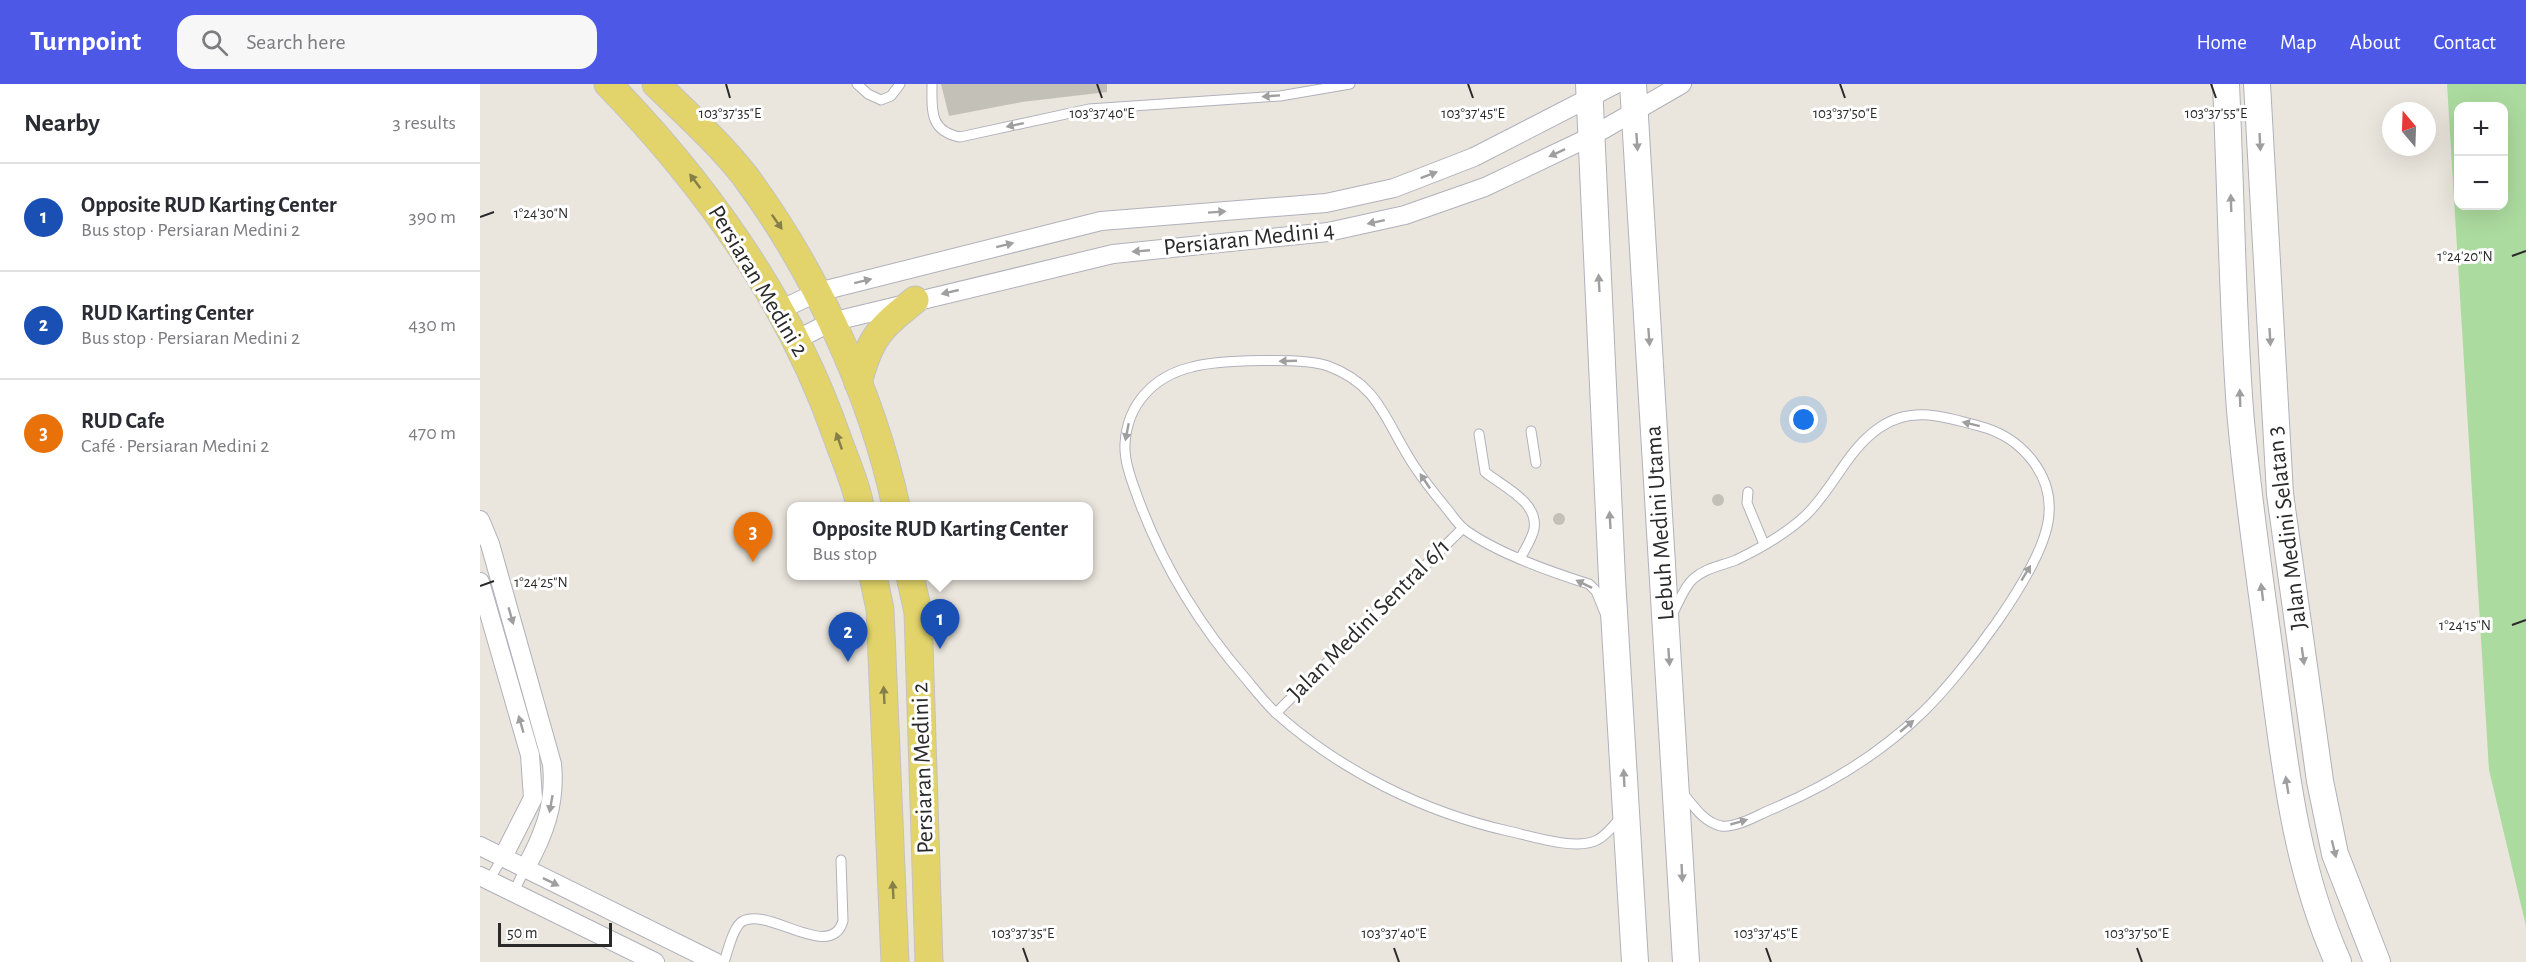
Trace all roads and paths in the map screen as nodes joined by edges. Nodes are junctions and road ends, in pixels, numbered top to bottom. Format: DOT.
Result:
graph roads {
  1 [pos="608,84"];
  2 [pos="656,84"];
  3 [pos="857,84"];
  4 [pos="900,84"];
  5 [pos="932,84"];
  6 [pos="1350,84"];
  7 [pos="1616,84"];
  8 [pos="1633,84"];
  9 [pos="1682,84"];
  10 [pos="2226,84"];
  11 [pos="2257,84"];
  12 [pos="1589,92"];
  13 [pos="1635,113"];
  14 [pos="1592,136"];
  15 [pos="818,292"];
  16 [pos="915,300"];
  17 [pos="780,310"];
  18 [pos="831,322"];
  19 [pos="796,340"];
  20 [pos="858,383"];
  21 [pos="1531,431"];
  22 [pos="1479,434"];
  23 [pos="1536,463"];
  24 [pos="1748,492"];
  25 [pos="858,502"];
  26 [pos="894,502"];
  27 [pos="480,520"];
  28 [pos="1463,528"];
  29 [pos="1764,544"];
  30 [pos="1520,559"];
  31 [pos="874,580"];
  32 [pos="911,580"];
  33 [pos="480,582"];
  34 [pos="1666,625"];
  35 [pos="1616,631"];
  36 [pos="527,672"];
  37 [pos="508,678"];
  38 [pos="1276,713"];
  39 [pos="1677,785"];
  40 [pos="1626,814"];
  41 [pos="480,846"];
  42 [pos="502,857"];
  43 [pos="841,860"];
  44 [pos="525,869"];
  45 [pos="485,878"];
  46 [pos="513,893"];
  47 [pos="894,957"];
  48 [pos="655,962"];
  49 [pos="715,962"];
  50 [pos="724,962"];
  51 [pos="929,962"];
  52 [pos="1635,962"];
  53 [pos="1686,962"];
  54 [pos="2338,962"];
  55 [pos="2377,962"];
  17 -- 1 [label="main road, Persiaran Medini 2, one-way"];
  2 -- 15 [label="main road, Persiaran Medini 2, one-way"];
  3 -- 4 [label="lane"];
  6 -- 5 [label="lane, one-way"];
  7 -- 12 [label="street, Persiaran Medini 4"];
  8 -- 13 [label="street, Lebuh Medini Utama"];
  9 -- 13 [label="street, Persiaran Medini 4"];
  54 -- 10 [label="street, Jalan Medini Selatan 3, one-way"];
  11 -- 55 [label="street, Jalan Medini Selatan 3, one-way"];
  12 -- 14 [label="street, Lebuh Medini Utama"];
  15 -- 12 [label="street, Persiaran Medini 4, one-way"];
  13 -- 14 [label="street, Persiaran Medini 4"];
  13 -- 34 [label="street, Lebuh Medini Utama, one-way"];
  14 -- 16 [label="street, Persiaran Medini 4, one-way"];
  35 -- 14 [label="street, Lebuh Medini Utama, one-way"];
  15 -- 17 [label="street, Persiaran Medini 4"];
  15 -- 18 [label="main road, Persiaran Medini 2"];
  16 -- 18 [label="street, Persiaran Medini 4"];
  16 -- 20 [label="main road"];
  17 -- 19 [label="main road, Persiaran Medini 2"];
  18 -- 19 [label="street, Persiaran Medini 4"];
  18 -- 20 [label="main road, Persiaran Medini 2"];
  25 -- 19 [label="main road, Persiaran Medini 2, one-way"];
  20 -- 26 [label="main road, Persiaran Medini 2"];
  21 -- 23 [label="lane"];
  22 -- 30 [label="lane"];
  24 -- 29 [label="lane"];
  27 -- 36 [label="street, one-way"];
  28 -- 30 [label="lane"];
  28 -- 38 [label="lane, Jalan Medini Sentral 6/1"];
  28 -- 38 [label="lane, one-way"];
  29 -- 34 [label="lane"];
  39 -- 29 [label="lane, one-way"];
  35 -- 30 [label="lane, one-way"];
  47 -- 31 [label="main road, Persiaran Medini 2, one-way"];
  32 -- 51 [label="main road, Persiaran Medini 2"];
  33 -- 37 [label="street"];
  34 -- 39 [label="street, Lebuh Medini Utama, one-way"];
  40 -- 35 [label="street, Lebuh Medini Utama, one-way"];
  36 -- 37 [label="street"];
  36 -- 44 [label="street, one-way"];
  42 -- 37 [label="street, one-way"];
  38 -- 40 [label="lane"];
  39 -- 53 [label="street, Lebuh Medini Utama, one-way"];
  40 -- 52 [label="street, Lebuh Medini Utama"];
  41 -- 42 [label="street"];
  42 -- 44 [label="street"];
  42 -- 45 [label="lane"];
  43 -- 50 [label="lane"];
  44 -- 46 [label="lane"];
  44 -- 49 [label="street, one-way"];
  45 -- 46 [label="street"];
  46 -- 48 [label="street"];
}
